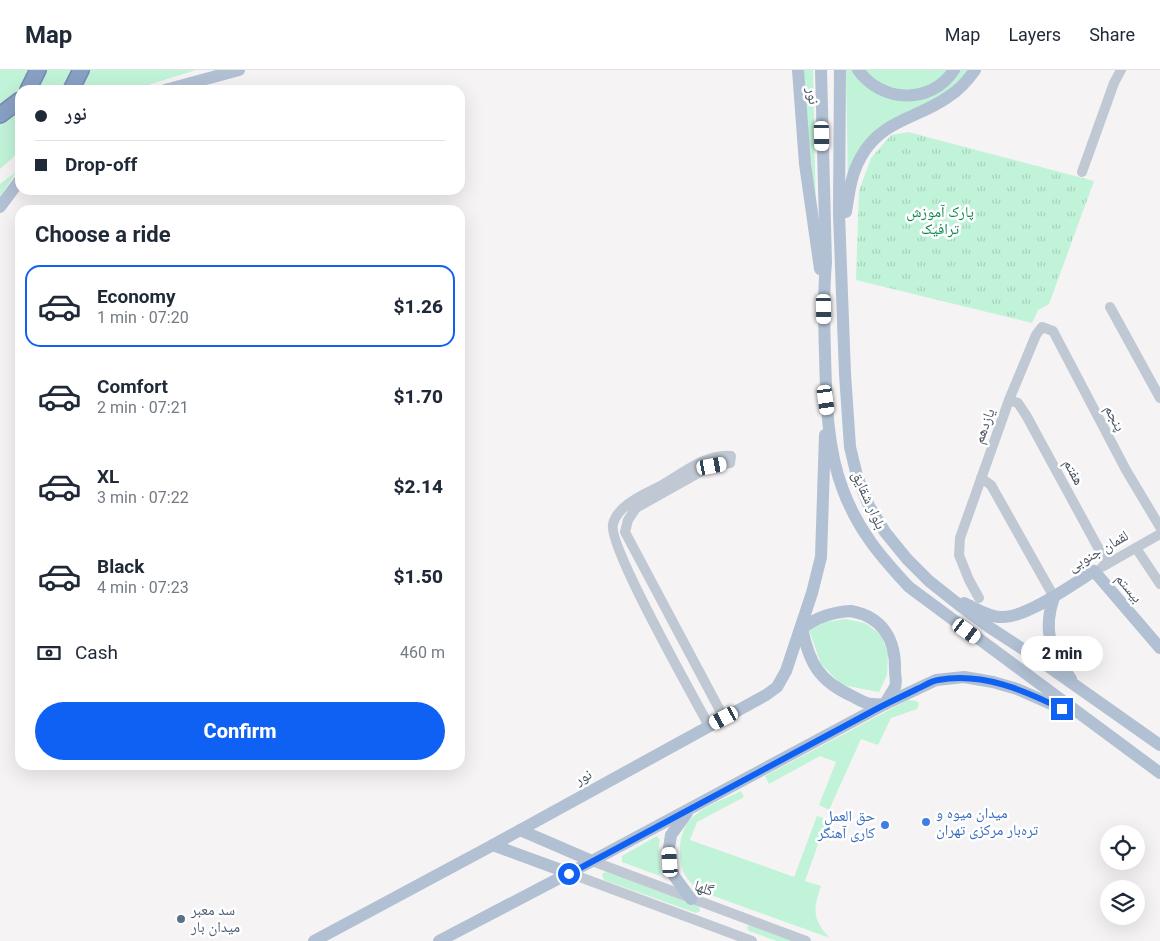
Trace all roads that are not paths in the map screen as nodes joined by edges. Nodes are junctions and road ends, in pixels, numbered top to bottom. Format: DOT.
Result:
graph roads {
  1 [pos="38,70"];
  2 [pos="81,70"];
  3 [pos="239,70"];
  4 [pos="792,70"];
  5 [pos="798,70"];
  6 [pos="821,70"];
  7 [pos="840,70"];
  8 [pos="858,70"];
  9 [pos="954,70"];
  10 [pos="975,70"];
  11 [pos="1115,70"];
  12 [pos="1121,70"];
  13 [pos="1114,83"];
  14 [pos="30,85"];
  15 [pos="74,85"];
  16 [pos="184,85"];
  17 [pos="15,104"];
  18 [pos="0,115"];
  19 [pos="801,128"];
  20 [pos="1082,172"];
  21 [pos="15,187"];
  22 [pos="0,207"];
  23 [pos="840,244"];
  24 [pos="823,290"];
  25 [pos="1110,307"];
  26 [pos="1042,327"];
  27 [pos="1160,398"];
  28 [pos="826,400"];
  29 [pos="1009,400"];
  30 [pos="981,478"];
  31 [pos="1160,526"];
  32 [pos="1160,534"];
  33 [pos="1136,548"];
  34 [pos="1107,564"];
  35 [pos="1094,571"];
  36 [pos="1160,584"];
  37 [pos="946,594"];
  38 [pos="1054,597"];
  39 [pos="979,598"];
  40 [pos="802,628"];
  41 [pos="1160,648"];
  42 [pos="1077,687"];
  43 [pos="890,702"];
  44 [pos="724,718"];
  45 [pos="709,726"];
  46 [pos="1097,726"];
  47 [pos="1160,745"];
  48 [pos="1160,773"];
  49 [pos="690,809"];
  50 [pos="520,830"];
  51 [pos="494,845"];
  52 [pos="592,861"];
  53 [pos="569,874"];
  54 [pos="691,899"];
  55 [pos="314,941"];
  56 [pos="439,941"];
  57 [pos="752,941"];
  58 [pos="806,941"];
  1 -- 14 [label="highway"];
  2 -- 15 [label="highway"];
  3 -- 16 [label="main road"];
  4 -- 19 [label="main road, نور"];
  5 -- 19 [label="main road"];
  6 -- 24 [label="main road, بلوار شقایق"];
  7 -- 23 [label="main road, بلوار شقایق"];
  8 -- 9 [label="main road"];
  10 -- 23 [label="main road"];
  11 -- 13 [label="street"];
  12 -- 13 [label="street"];
  13 -- 20 [label="street"];
  17 -- 18 [label="highway"];
  19 -- 24 [label="main road"];
  21 -- 22 [label="main road"];
  23 -- 37 [label="main road, بلوار شقایق"];
  24 -- 28 [label="main road, بلوار شقایق"];
  25 -- 27 [label="street"];
  26 -- 29 [label="street, یازدهم"];
  26 -- 31 [label="street, پنجم"];
  28 -- 40 [label="main road, نور"];
  28 -- 46 [label="main road, بلوار شقایق"];
  29 -- 30 [label="street, یازدهم"];
  29 -- 34 [label="street, هفتم"];
  30 -- 38 [label="street"];
  30 -- 39 [label="street, یازدهم"];
  32 -- 33 [label="street, لقمان جنوبی"];
  33 -- 34 [label="street, لقمان جنوبی"];
  33 -- 36 [label="street"];
  34 -- 35 [label="street, لقمان جنوبی"];
  35 -- 38 [label="main road, لقمان جنوبی"];
  35 -- 41 [label="main road, بیستم"];
  37 -- 38 [label="main road, لقمان جنوبی"];
  37 -- 42 [label="main road, بلوار شقایق"];
  38 -- 42 [label="main road"];
  40 -- 43 [label="main road"];
  40 -- 43 [label="main road"];
  40 -- 44 [label="main road, نور"];
  42 -- 47 [label="main road, بلوار شقایق"];
  43 -- 46 [label="main road"];
  43 -- 49 [label="main road"];
  44 -- 45 [label="main road, نور"];
  44 -- 45 [label="street"];
  45 -- 50 [label="main road, نور"];
  46 -- 48 [label="main road, بلوار شقایق"];
  49 -- 52 [label="main road"];
  49 -- 54 [label="main road"];
  50 -- 51 [label="main road, نور"];
  50 -- 52 [label="main road"];
  51 -- 53 [label="main road"];
  51 -- 55 [label="main road, نور"];
  52 -- 53 [label="main road"];
  52 -- 54 [label="street, گلها"];
  53 -- 56 [label="main road"];
  53 -- 57 [label="street"];
  54 -- 58 [label="street, گلها"];
}
